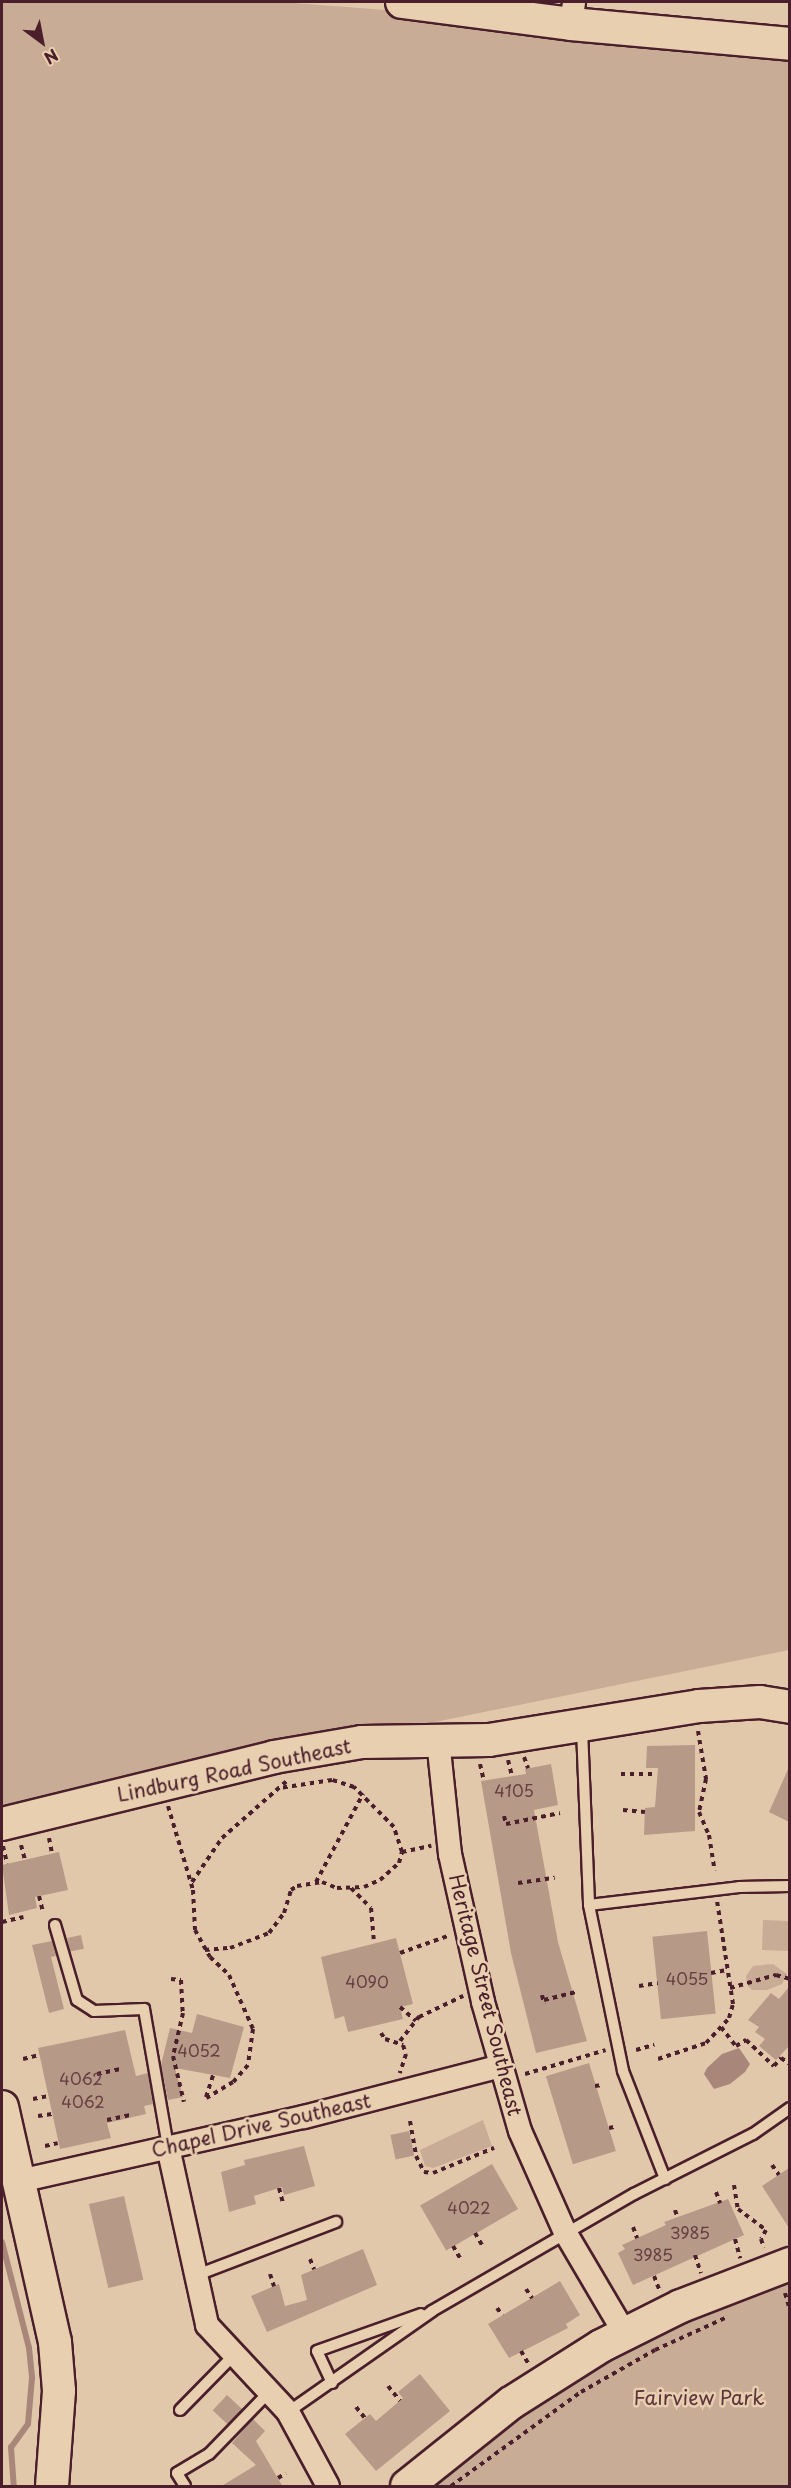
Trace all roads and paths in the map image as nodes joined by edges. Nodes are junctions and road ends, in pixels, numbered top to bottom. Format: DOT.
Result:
graph roads {
  1 [pos="402,2"];
  2 [pos="572,13"];
  3 [pos="789,44"];
  4 [pos="789,1707"];
  5 [pos="581,1725"];
  6 [pos="698,1731"];
  7 [pos="438,1740"];
  8 [pos="524,1756"];
  9 [pos="478,1757"];
  10 [pos="507,1757"];
  11 [pos="528,1768"];
  12 [pos="297,1772"];
  13 [pos="621,1774"];
  14 [pos="657,1774"];
  15 [pos="512,1776"];
  16 [pos="484,1781"];
  17 [pos="280,1788"];
  18 [pos="363,1794"];
  19 [pos="168,1806"];
  20 [pos="623,1810"];
  21 [pos="645,1812"];
  22 [pos="560,1813"];
  23 [pos="504,1816"];
  24 [pos="48,1834"];
  25 [pos="8,1837"];
  26 [pos="449,1841"];
  27 [pos="402,1852"];
  28 [pos="52,1854"];
  29 [pos="25,1860"];
  30 [pos="7,1864"];
  31 [pos="715,1871"];
  32 [pos="555,1878"];
  33 [pos="192,1882"];
  34 [pos="316,1882"];
  35 [pos="518,1884"];
  36 [pos="789,1886"];
  37 [pos="351,1888"];
  38 [pos="39,1896"];
  39 [pos="717,1897"];
  40 [pos="589,1905"];
  41 [pos="43,1912"];
  42 [pos="23,1917"];
  43 [pos="2,1922"];
  44 [pos="55,1925"];
  45 [pos="467,1930"];
  46 [pos="374,1944"];
  47 [pos="205,1950"];
  48 [pos="400,1953"];
  49 [pos="727,1970"];
  50 [pos="711,1973"];
  51 [pos="171,1979"];
  52 [pos="789,1979"];
  53 [pos="658,1983"];
  54 [pos="639,1986"];
  55 [pos="730,1988"];
  56 [pos="481,1990"];
  57 [pos="577,1992"];
  58 [pos="542,1995"];
  59 [pos="400,2007"];
  60 [pos="416,2020"];
  61 [pos="722,2027"];
  62 [pos="381,2033"];
  63 [pos="400,2041"];
  64 [pos="654,2045"];
  65 [pos="612,2047"];
  66 [pos="636,2050"];
  67 [pos="39,2055"];
  68 [pos="23,2059"];
  69 [pos="658,2060"];
  70 [pos="789,2064"];
  71 [pos="121,2069"];
  72 [pos="508,2071"];
  73 [pos="97,2074"];
  74 [pos="213,2075"];
  75 [pos="602,2085"];
  76 [pos="595,2086"];
  77 [pos="384,2095"];
  78 [pos="48,2096"];
  79 [pos="33,2099"];
  80 [pos="184,2102"];
  81 [pos="2,2107"];
  82 [pos="789,2108"];
  83 [pos="52,2114"];
  84 [pos="131,2115"];
  85 [pos="38,2116"];
  86 [pos="107,2120"];
  87 [pos="410,2121"];
  88 [pos="58,2143"];
  89 [pos="45,2146"];
  90 [pos="168,2147"];
  91 [pos="494,2148"];
  92 [pos="772,2165"];
  93 [pos="779,2175"];
  94 [pos="665,2179"];
  95 [pos="20,2181"];
  96 [pos="734,2185"];
  97 [pos="279,2188"];
  98 [pos="716,2192"];
  99 [pos="283,2203"];
  100 [pos="720,2203"];
  101 [pos="675,2210"];
  102 [pos="677,2216"];
  103 [pos="336,2222"];
  104 [pos="633,2227"];
  105 [pos="565,2232"];
  106 [pos="476,2233"];
  107 [pos="637,2238"];
  108 [pos="735,2239"];
  109 [pos="482,2245"];
  110 [pos="453,2246"];
  111 [pos="695,2255"];
  112 [pos="460,2258"];
  113 [pos="740,2258"];
  114 [pos="310,2259"];
  115 [pos="314,2269"];
  116 [pos="702,2273"];
  117 [pos="270,2274"];
  118 [pos="782,2274"];
  119 [pos="197,2275"];
  120 [pos="654,2276"];
  121 [pos="657,2282"];
  122 [pos="274,2286"];
  123 [pos="526,2289"];
  124 [pos="532,2298"];
  125 [pos="776,2298"];
  126 [pos="497,2308"];
  127 [pos="789,2310"];
  128 [pos="432,2311"];
  129 [pos="502,2315"];
  130 [pos="732,2315"];
  131 [pos="625,2334"];
  132 [pos="521,2351"];
  133 [pos="234,2354"];
  134 [pos="525,2358"];
  135 [pos="332,2383"];
  136 [pos="388,2386"];
  137 [pos="269,2392"];
  138 [pos="400,2401"];
  139 [pos="356,2407"];
  140 [pos="180,2410"];
  141 [pos="288,2412"];
  142 [pos="365,2418"];
  143 [pos="286,2474"];
  144 [pos="278,2478"];
  145 [pos="52,2487"];
  146 [pos="185,2487"];
  147 [pos="327,2487"];
  148 [pos="407,2487"];
  149 [pos="451,2487"];
  1 -- 2 [label="street"];
  2 -- 3 [label="street"];
  4 -- 5 [label="street, Lindburg Road Southeast"];
  5 -- 7 [label="street, Lindburg Road Southeast"];
  5 -- 40 [label="lane"];
  6 -- 31 [label="path"];
  7 -- 25 [label="street, Lindburg Road Southeast"];
  7 -- 26 [label="street, Heritage Street Southeast"];
  8 -- 11 [label="path"];
  9 -- 16 [label="path"];
  10 -- 15 [label="path"];
  12 -- 17 [label="path"];
  13 -- 14 [label="path"];
  17 -- 18 [label="path"];
  17 -- 33 [label="path"];
  18 -- 27 [label="path"];
  18 -- 34 [label="path"];
  19 -- 33 [label="path"];
  20 -- 21 [label="path"];
  22 -- 23 [label="path"];
  24 -- 28 [label="path"];
  25 -- 29 [label="path"];
  25 -- 30 [label="path"];
  26 -- 27 [label="path"];
  26 -- 45 [label="street, Heritage Street Southeast"];
  27 -- 37 [label="path"];
  32 -- 35 [label="path"];
  33 -- 47 [label="path"];
  34 -- 37 [label="path"];
  34 -- 47 [label="path"];
  36 -- 40 [label="lane"];
  37 -- 46 [label="path"];
  38 -- 41 [label="path"];
  39 -- 49 [label="path"];
  40 -- 94 [label="lane"];
  42 -- 43 [label="path"];
  44 -- 90 [label="lane"];
  45 -- 48 [label="path"];
  45 -- 56 [label="street, Heritage Street Southeast"];
  47 -- 74 [label="path"];
  49 -- 50 [label="path"];
  49 -- 55 [label="path"];
  51 -- 80 [label="path"];
  52 -- 55 [label="path"];
  53 -- 54 [label="path"];
  55 -- 61 [label="path"];
  56 -- 60 [label="path"];
  56 -- 72 [label="street, Heritage Street Southeast"];
  57 -- 58 [label="path"];
  59 -- 60 [label="path"];
  60 -- 63 [label="path"];
  61 -- 69 [label="path"];
  61 -- 70 [label="path"];
  62 -- 63 [label="path"];
  63 -- 77 [label="path"];
  64 -- 66 [label="path"];
  65 -- 72 [label="path"];
  67 -- 68 [label="path"];
  71 -- 73 [label="path"];
  72 -- 77 [label="street, Chapel Drive Southeast"];
  72 -- 105 [label="street, Heritage Street Southeast"];
  75 -- 76 [label="path"];
  77 -- 90 [label="street, Chapel Drive Southeast"];
  78 -- 79 [label="path"];
  81 -- 95 [label="street"];
  82 -- 94 [label="lane"];
  83 -- 85 [label="path"];
  84 -- 86 [label="path"];
  87 -- 91 [label="path"];
  88 -- 89 [label="path"];
  90 -- 95 [label="street, Chapel Drive Southeast"];
  90 -- 119 [label="street"];
  92 -- 93 [label="path"];
  94 -- 105 [label="lane"];
  95 -- 145 [label="street"];
  96 -- 118 [label="path"];
  97 -- 99 [label="path"];
  98 -- 100 [label="path"];
  101 -- 102 [label="path"];
  103 -- 119 [label="lane"];
  104 -- 107 [label="path"];
  105 -- 128 [label="lane"];
  105 -- 131 [label="street, Heritage Street Southeast"];
  106 -- 109 [label="path"];
  108 -- 113 [label="path"];
  110 -- 112 [label="path"];
  111 -- 116 [label="path"];
  114 -- 115 [label="path"];
  117 -- 122 [label="path"];
  118 -- 125 [label="path"];
  118 -- 127 [label="path"];
  118 -- 131 [label="street"];
  119 -- 133 [label="street"];
  120 -- 121 [label="path"];
  123 -- 124 [label="path"];
  126 -- 129 [label="path"];
  128 -- 135 [label="lane"];
  128 -- 135 [label="lane"];
  130 -- 149 [label="path"];
  131 -- 148 [label="street"];
  132 -- 134 [label="path"];
  133 -- 137 [label="street"];
  133 -- 140 [label="lane"];
  135 -- 141 [label="lane"];
  136 -- 138 [label="path"];
  137 -- 141 [label="street"];
  137 -- 146 [label="lane"];
  139 -- 142 [label="path"];
  141 -- 147 [label="street"];
  143 -- 144 [label="path"];
}
